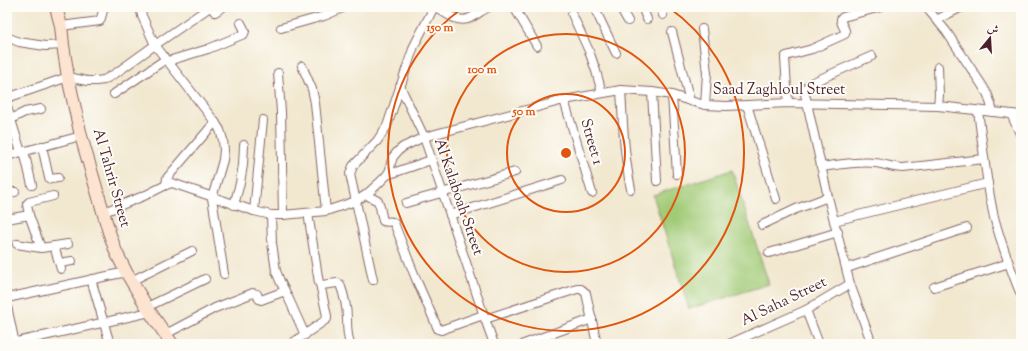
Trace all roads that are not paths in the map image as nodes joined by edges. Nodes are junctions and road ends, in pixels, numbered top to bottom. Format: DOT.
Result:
graph roads {
  1 [pos="56,7"];
  2 [pos="104,7"];
  3 [pos="140,7"];
  4 [pos="211,7"];
  5 [pos="223,7"];
  6 [pos="344,7"];
  7 [pos="435,7"];
  8 [pos="489,7"];
  9 [pos="514,7"];
  10 [pos="594,7"];
  11 [pos="620,7"];
  12 [pos="642,7"];
  13 [pos="881,7"];
  14 [pos="926,7"];
  15 [pos="962,7"];
  16 [pos="572,14"];
  17 [pos="647,19"];
  18 [pos="936,20"];
  19 [pos="628,21"];
  20 [pos="241,23"];
  21 [pos="61,26"];
  22 [pos="281,28"];
  23 [pos="702,29"];
  24 [pos="672,32"];
  25 [pos="7,38"];
  26 [pos="62,45"];
  27 [pos="155,45"];
  28 [pos="536,46"];
  29 [pos="616,53"];
  30 [pos="872,56"];
  31 [pos="167,60"];
  32 [pos="302,66"];
  33 [pos="938,67"];
  34 [pos="278,73"];
  35 [pos="68,77"];
  36 [pos="400,86"];
  37 [pos="621,90"];
  38 [pos="652,92"];
  39 [pos="602,93"];
  40 [pos="114,94"];
  41 [pos="672,95"];
  42 [pos="7,98"];
  43 [pos="564,100"];
  44 [pos="690,101"];
  45 [pos="788,103"];
  46 [pos="807,104"];
  47 [pos="705,105"];
  48 [pos="747,105"];
  49 [pos="938,106"];
  50 [pos="7,108"];
  51 [pos="41,109"];
  52 [pos="978,111"];
  53 [pos="992,112"];
  54 [pos="1010,114"];
  55 [pos="1021,115"];
  56 [pos="11,119"];
  57 [pos="262,120"];
  58 [pos="215,122"];
  59 [pos="81,136"];
  60 [pos="1021,136"];
  61 [pos="424,137"];
  62 [pos="244,145"];
  63 [pos="42,146"];
  64 [pos="22,152"];
  65 [pos="7,156"];
  66 [pos="984,159"];
  67 [pos="431,160"];
  68 [pos="821,167"];
  69 [pos="515,172"];
  70 [pos="677,174"];
  71 [pos="387,175"];
  72 [pos="58,178"];
  73 [pos="562,180"];
  74 [pos="657,181"];
  75 [pos="988,183"];
  76 [pos="32,185"];
  77 [pos="166,185"];
  78 [pos="631,189"];
  79 [pos="442,193"];
  80 [pos="592,193"];
  81 [pos="367,194"];
  82 [pos="53,196"];
  83 [pos="828,197"];
  84 [pos="212,198"];
  85 [pos="776,199"];
  86 [pos="356,201"];
  87 [pos="406,203"];
  88 [pos="234,205"];
  89 [pos="254,211"];
  90 [pos="326,211"];
  91 [pos="104,212"];
  92 [pos="308,213"];
  93 [pos="29,215"];
  94 [pos="271,215"];
  95 [pos="283,215"];
  96 [pos="450,215"];
  97 [pos="7,219"];
  98 [pos="834,221"];
  99 [pos="762,225"];
  100 [pos="968,228"];
  101 [pos="838,232"];
  102 [pos="17,244"];
  103 [pos="68,244"];
  104 [pos="54,246"];
  105 [pos="41,248"];
  106 [pos="192,251"];
  107 [pos="770,253"];
  108 [pos="72,261"];
  109 [pos="1009,263"];
  110 [pos="847,268"];
  111 [pos="224,274"];
  112 [pos="128,276"];
  113 [pos="91,279"];
  114 [pos="205,279"];
  115 [pos="374,280"];
  116 [pos="320,284"];
  117 [pos="850,284"];
  118 [pos="934,287"];
  119 [pos="284,291"];
  120 [pos="1021,295"];
  121 [pos="7,298"];
  122 [pos="7,306"];
  123 [pos="149,309"];
  124 [pos="806,310"];
  125 [pos="484,317"];
  126 [pos="592,319"];
  127 [pos="104,323"];
  128 [pos="305,335"];
  129 [pos="170,341"];
  130 [pos="13,344"];
  131 [pos="110,344"];
  132 [pos="291,344"];
  133 [pos="350,344"];
  134 [pos="494,344"];
  135 [pos="524,344"];
  136 [pos="597,344"];
  137 [pos="729,344"];
  138 [pos="819,344"];
  139 [pos="872,344"];
  1 -- 21 [label="street, Al Tahrir Street"];
  2 -- 21 [label="street"];
  3 -- 27 [label="street"];
  4 -- 5 [label="street"];
  4 -- 27 [label="street"];
  6 -- 22 [label="street"];
  7 -- 8 [label="street"];
  7 -- 36 [label="street"];
  9 -- 28 [label="street"];
  10 -- 29 [label="street"];
  11 -- 19 [label="street"];
  12 -- 17 [label="street"];
  13 -- 45 [label="street"];
  14 -- 18 [label="street"];
  15 -- 18 [label="street"];
  16 -- 39 [label="street"];
  18 -- 53 [label="street"];
  20 -- 31 [label="street"];
  21 -- 26 [label="street, Al Tahrir Street"];
  23 -- 47 [label="street"];
  24 -- 44 [label="street"];
  25 -- 26 [label="street"];
  26 -- 35 [label="street, Al Tahrir Street"];
  27 -- 31 [label="street"];
  27 -- 35 [label="street"];
  30 -- 46 [label="street"];
  31 -- 40 [label="street"];
  31 -- 58 [label="street"];
  32 -- 90 [label="street"];
  33 -- 49 [label="street"];
  34 -- 95 [label="street"];
  35 -- 42 [label="street"];
  35 -- 59 [label="street, Al Tahrir Street"];
  36 -- 61 [label="street, Al Kalaboah Street"];
  36 -- 86 [label="street"];
  37 -- 38 [label="street, Saad Zaghloul Street"];
  37 -- 39 [label="street, Saad Zaghloul Street"];
  37 -- 78 [label="street"];
  38 -- 41 [label="street, Saad Zaghloul Street"];
  38 -- 74 [label="street"];
  39 -- 43 [label="street, Saad Zaghloul Street"];
  41 -- 44 [label="street, Saad Zaghloul Street"];
  41 -- 70 [label="street"];
  43 -- 61 [label="street, Saad Zaghloul Street"];
  43 -- 80 [label="street, Street 1"];
  44 -- 47 [label="street, Saad Zaghloul Street"];
  45 -- 46 [label="street, Saad Zaghloul Street"];
  45 -- 48 [label="street, Saad Zaghloul Street"];
  46 -- 49 [label="street, Saad Zaghloul Street"];
  46 -- 68 [label="street"];
  47 -- 48 [label="street, Saad Zaghloul Street"];
  48 -- 85 [label="street"];
  49 -- 52 [label="street, Saad Zaghloul Street"];
  50 -- 56 [label="street"];
  51 -- 56 [label="street"];
  52 -- 53 [label="street, Saad Zaghloul Street"];
  52 -- 66 [label="street"];
  53 -- 54 [label="street, Saad Zaghloul Street"];
  54 -- 55 [label="street, Saad Zaghloul Street"];
  54 -- 60 [label="street"];
  56 -- 64 [label="street"];
  57 -- 89 [label="street"];
  58 -- 77 [label="street"];
  58 -- 84 [label="street"];
  59 -- 63 [label="street"];
  59 -- 91 [label="street, Al Tahrir Street"];
  61 -- 67 [label="street, Al Kalaboah Street"];
  61 -- 71 [label="street, Saad Zaghloul Street"];
  62 -- 88 [label="street"];
  63 -- 64 [label="street"];
  63 -- 72 [label="street"];
  64 -- 65 [label="street"];
  64 -- 76 [label="street"];
  66 -- 68 [label="street"];
  66 -- 75 [label="street"];
  67 -- 71 [label="street"];
  67 -- 79 [label="street, Al Kalaboah Street"];
  68 -- 83 [label="street"];
  69 -- 79 [label="street"];
  71 -- 81 [label="street"];
  73 -- 96 [label="street"];
  75 -- 98 [label="street"];
  75 -- 109 [label="street"];
  77 -- 84 [label="street"];
  77 -- 91 [label="street"];
  79 -- 87 [label="street"];
  79 -- 96 [label="street, Al Kalaboah Street"];
  81 -- 86 [label="street"];
  81 -- 125 [label="street"];
  82 -- 93 [label="street"];
  83 -- 98 [label="street"];
  83 -- 99 [label="street"];
  84 -- 88 [label="street"];
  84 -- 111 [label="street"];
  86 -- 90 [label="street"];
  86 -- 115 [label="street"];
  88 -- 89 [label="street"];
  89 -- 94 [label="street"];
  90 -- 92 [label="street"];
  91 -- 112 [label="street, Al Tahrir Street"];
  92 -- 95 [label="street"];
  92 -- 116 [label="street"];
  93 -- 97 [label="street"];
  93 -- 105 [label="street"];
  94 -- 95 [label="street"];
  94 -- 119 [label="street"];
  96 -- 125 [label="street, Al Kalaboah Street"];
  98 -- 101 [label="street"];
  100 -- 110 [label="street"];
  101 -- 107 [label="street"];
  101 -- 110 [label="street"];
  102 -- 105 [label="street"];
  103 -- 104 [label="street"];
  104 -- 105 [label="street"];
  104 -- 108 [label="street"];
  106 -- 112 [label="street"];
  109 -- 118 [label="street"];
  109 -- 120 [label="street"];
  110 -- 117 [label="street"];
  112 -- 113 [label="street"];
  112 -- 123 [label="street, Al Tahrir Street"];
  113 -- 121 [label="street"];
  113 -- 127 [label="street"];
  114 -- 123 [label="street"];
  116 -- 128 [label="street"];
  116 -- 133 [label="street"];
  117 -- 124 [label="street, Al Saha Street"];
  117 -- 139 [label="street"];
  119 -- 128 [label="street"];
  119 -- 129 [label="street"];
  122 -- 130 [label="street"];
  123 -- 127 [label="street"];
  123 -- 129 [label="street, Al Tahrir Street"];
  124 -- 137 [label="street, Al Saha Street"];
  124 -- 138 [label="street"];
  125 -- 126 [label="street"];
  125 -- 134 [label="street, Al Kalaboah Street"];
  126 -- 135 [label="street"];
  126 -- 136 [label="street"];
  127 -- 130 [label="street"];
  127 -- 131 [label="street"];
  128 -- 132 [label="street"];
}
